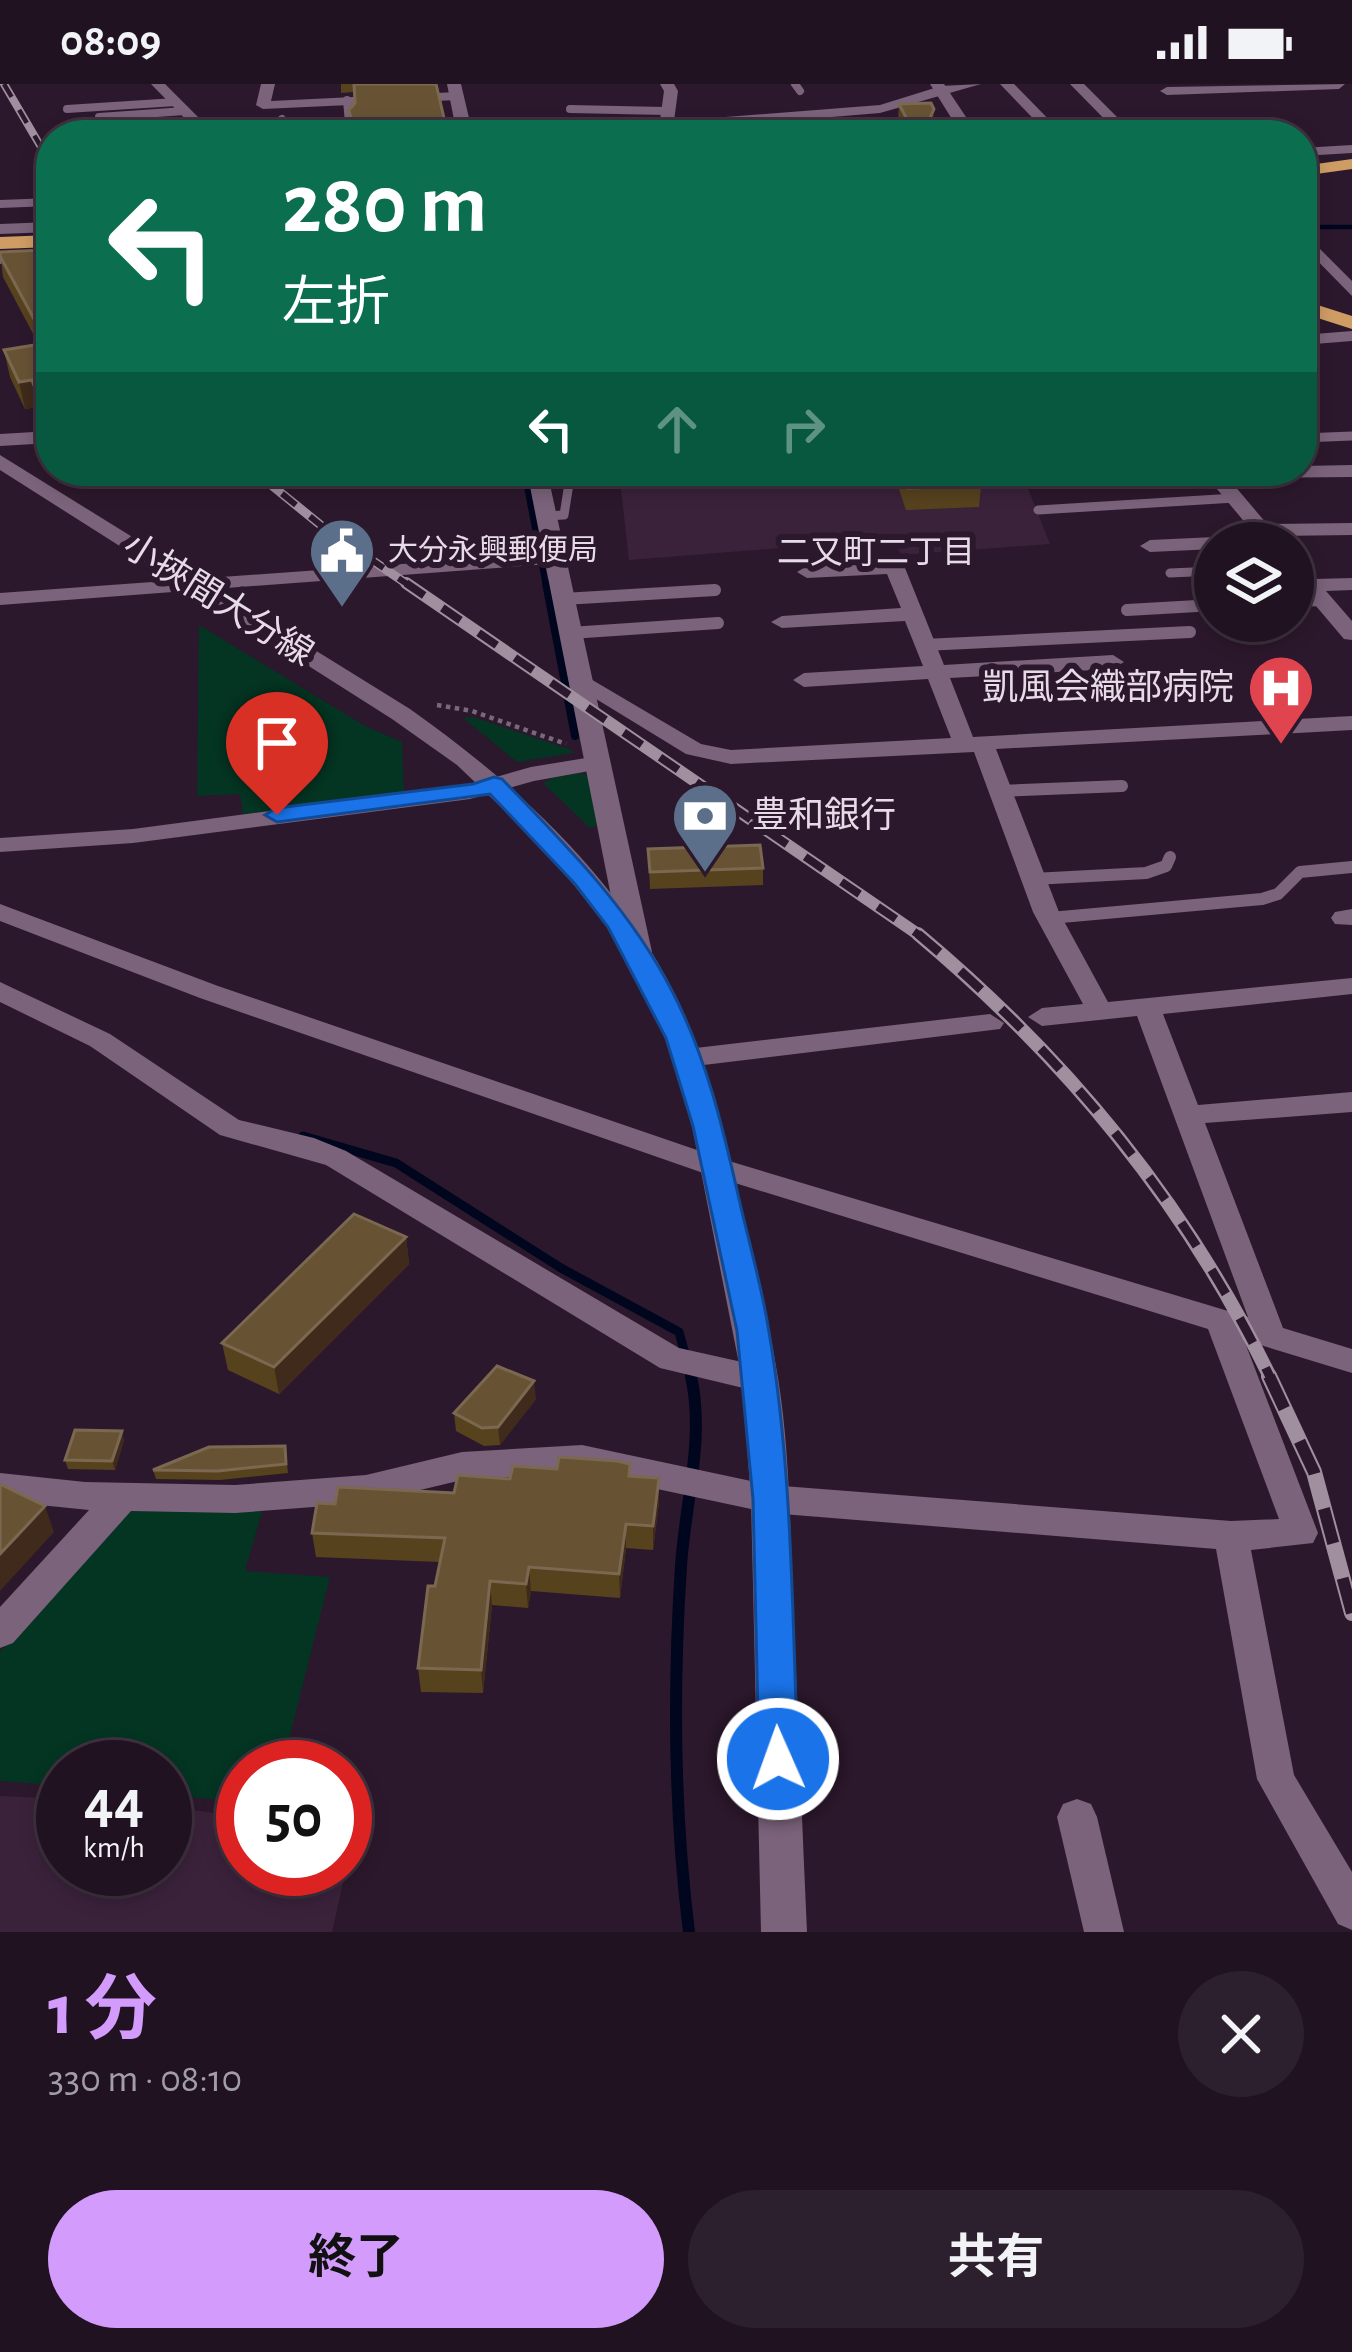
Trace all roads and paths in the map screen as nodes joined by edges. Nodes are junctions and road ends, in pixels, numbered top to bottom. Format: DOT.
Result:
graph roads {
  1 [pos="158,84"];
  2 [pos="268,84"];
  3 [pos="333,84"];
  4 [pos="667,84"];
  5 [pos="974,84"];
  6 [pos="1007,84"];
  7 [pos="1077,84"];
  8 [pos="1339,85"];
  9 [pos="1164,87"];
  10 [pos="940,89"];
  11 [pos="456,90"];
  12 [pos="341,100"];
  13 [pos="180,107"];
  14 [pos="67,109"];
  15 [pos="570,109"];
  16 [pos="99,117"];
  17 [pos="193,120"];
  18 [pos="346,120"];
  19 [pos="462,120"];
  20 [pos="640,120"];
  21 [pos="666,120"];
  22 [pos="722,120"];
  23 [pos="960,120"];
  24 [pos="1042,120"];
  25 [pos="1115,120"];
  26 [pos="1193,120"];
  27 [pos="1352,149"];
  28 [pos="1317,151"];
  29 [pos="1352,164"];
  30 [pos="1317,169"];
  31 [pos="1352,174"];
  32 [pos="1317,178"];
  33 [pos="36,203"];
  34 [pos="0,204"];
  35 [pos="0,229"];
  36 [pos="36,238"];
  37 [pos="36,243"];
  38 [pos="0,244"];
  39 [pos="36,247"];
  40 [pos="1317,252"];
  41 [pos="0,259"];
  42 [pos="1352,291"];
  43 [pos="1317,311"];
  44 [pos="1352,323"];
  45 [pos="1352,336"];
  46 [pos="1317,339"];
  47 [pos="1352,436"];
  48 [pos="1317,437"];
  49 [pos="36,438"];
  50 [pos="0,440"];
  51 [pos="0,461"];
  52 [pos="1317,471"];
  53 [pos="1352,471"];
  54 [pos="36,484"];
  55 [pos="39,486"];
  56 [pos="541,486"];
  57 [pos="568,486"];
  58 [pos="1224,486"];
  59 [pos="1235,498"];
  60 [pos="1038,510"];
  61 [pos="546,516"];
  62 [pos="1255,522"];
  63 [pos="1352,529"];
  64 [pos="1314,533"];
  65 [pos="1194,544"];
  66 [pos="1150,546"];
  67 [pos="555,559"];
  68 [pos="807,572"];
  69 [pos="1194,572"];
  70 [pos="1171,573"];
  71 [pos="1314,579"];
  72 [pos="1352,584"];
  73 [pos="194,586"];
  74 [pos="715,590"];
  75 [pos="1314,590"];
  76 [pos="0,598"];
  77 [pos="563,599"];
  78 [pos="1194,606"];
  79 [pos="1127,610"];
  80 [pos="913,614"];
  81 [pos="782,622"];
  82 [pos="718,623"];
  83 [pos="1190,632"];
  84 [pos="570,633"];
  85 [pos="1352,634"];
  86 [pos="924,645"];
  87 [pos="1113,662"];
  88 [pos="934,671"];
  89 [pos="804,680"];
  90 [pos="581,683"];
  91 [pos="437,705"];
  92 [pos="1352,723"];
  93 [pos="975,747"];
  94 [pos="587,756"];
  95 [pos="494,784"];
  96 [pos="1122,786"];
  97 [pos="1000,791"];
  98 [pos="0,845"];
  99 [pos="1170,857"];
  100 [pos="1352,867"];
  101 [pos="1033,879"];
  102 [pos="0,912"];
  103 [pos="1050,918"];
  104 [pos="637,952"];
  105 [pos="1352,986"];
  106 [pos="0,991"];
  107 [pos="1147,1006"];
  108 [pos="1100,1011"];
  109 [pos="1042,1017"];
  110 [pos="990,1023"];
  111 [pos="687,1058"];
  112 [pos="1352,1102"];
  113 [pos="1202,1114"];
  114 [pos="719,1168"];
  115 [pos="1221,1321"];
  116 [pos="1271,1337"];
  117 [pos="1352,1361"];
  118 [pos="760,1378"];
  119 [pos="0,1487"];
  120 [pos="122,1498"];
  121 [pos="770,1499"];
  122 [pos="1231,1536"];
  123 [pos="0,1632"];
  124 [pos="1077,1817"];
  125 [pos="1352,1910"];
  126 [pos="784,1932"];
  127 [pos="1104,1932"];
  1 -- 13 [label="street"];
  2 -- 12 [label="street"];
  3 -- 12 [label="street"];
  4 -- 21 [label="street"];
  5 -- 10 [label="street"];
  6 -- 24 [label="street"];
  7 -- 25 [label="street"];
  8 -- 9 [label="street"];
  9 -- 26 [label="street"];
  10 -- 22 [label="street"];
  10 -- 23 [label="main road"];
  11 -- 12 [label="street"];
  11 -- 19 [label="main road"];
  12 -- 18 [label="lane"];
  13 -- 14 [label="lane"];
  13 -- 16 [label="lane"];
  13 -- 17 [label="street"];
  15 -- 20 [label="lane"];
  27 -- 28 [label="lane"];
  29 -- 30 [label="highway"];
  31 -- 32 [label="highway"];
  33 -- 34 [label="street"];
  35 -- 36 [label="street"];
  37 -- 38 [label="highway"];
  39 -- 41 [label="street"];
  40 -- 42 [label="street"];
  43 -- 44 [label="highway"];
  45 -- 46 [label="street"];
  47 -- 48 [label="lane"];
  49 -- 50 [label="street"];
  51 -- 54 [label="main road, 小挾間大分線"];
  52 -- 53 [label="street"];
  55 -- 73 [label="main road, 小挾間大分線"];
  56 -- 61 [label="main road"];
  57 -- 61 [label="lane"];
  58 -- 59 [label="street"];
  59 -- 60 [label="lane"];
  59 -- 62 [label="street"];
  61 -- 67 [label="main road"];
  63 -- 64 [label="street"];
  65 -- 66 [label="street"];
  67 -- 73 [label="street"];
  67 -- 77 [label="main road"];
  68 -- 80 [label="street"];
  69 -- 70 [label="lane"];
  71 -- 72 [label="street"];
  73 -- 76 [label="street"];
  73 -- 95 [label="main road, 小挾間大分線"];
  74 -- 77 [label="lane"];
  75 -- 85 [label="street"];
  77 -- 84 [label="main road"];
  78 -- 79 [label="lane"];
  80 -- 81 [label="street"];
  80 -- 86 [label="street"];
  82 -- 84 [label="lane"];
  83 -- 86 [label="lane"];
  84 -- 90 [label="main road"];
  86 -- 88 [label="street"];
  87 -- 88 [label="street"];
  88 -- 89 [label="street"];
  88 -- 93 [label="street"];
  90 -- 93 [label="street"];
  90 -- 94 [label="main road"];
  91 -- 94 [label="path"];
  92 -- 93 [label="street"];
  93 -- 97 [label="street"];
  94 -- 95 [label="street"];
  94 -- 104 [label="main road"];
  95 -- 98 [label="street"];
  95 -- 104 [label="main road, 小挾間大分線"];
  96 -- 97 [label="lane"];
  97 -- 101 [label="street"];
  99 -- 101 [label="lane"];
  100 -- 103 [label="lane"];
  101 -- 103 [label="street"];
  102 -- 114 [label="street"];
  103 -- 108 [label="street"];
  104 -- 111 [label="main road, 小挾間大分線"];
  105 -- 107 [label="street"];
  106 -- 118 [label="street"];
  107 -- 108 [label="street"];
  107 -- 116 [label="street"];
  108 -- 109 [label="street"];
  110 -- 111 [label="street"];
  111 -- 114 [label="main road, 小挾間大分線"];
  112 -- 113 [label="street"];
  114 -- 115 [label="street"];
  114 -- 118 [label="main road, 小挾間大分線"];
  115 -- 116 [label="street"];
  115 -- 122 [label="street"];
  116 -- 117 [label="street"];
  118 -- 121 [label="main road, 小挾間大分線"];
  119 -- 120 [label="street"];
  120 -- 121 [label="street"];
  120 -- 123 [label="street"];
  121 -- 122 [label="street"];
  121 -- 126 [label="main road, 小挾間大分線"];
  122 -- 125 [label="street"];
  124 -- 127 [label="street"];
}
